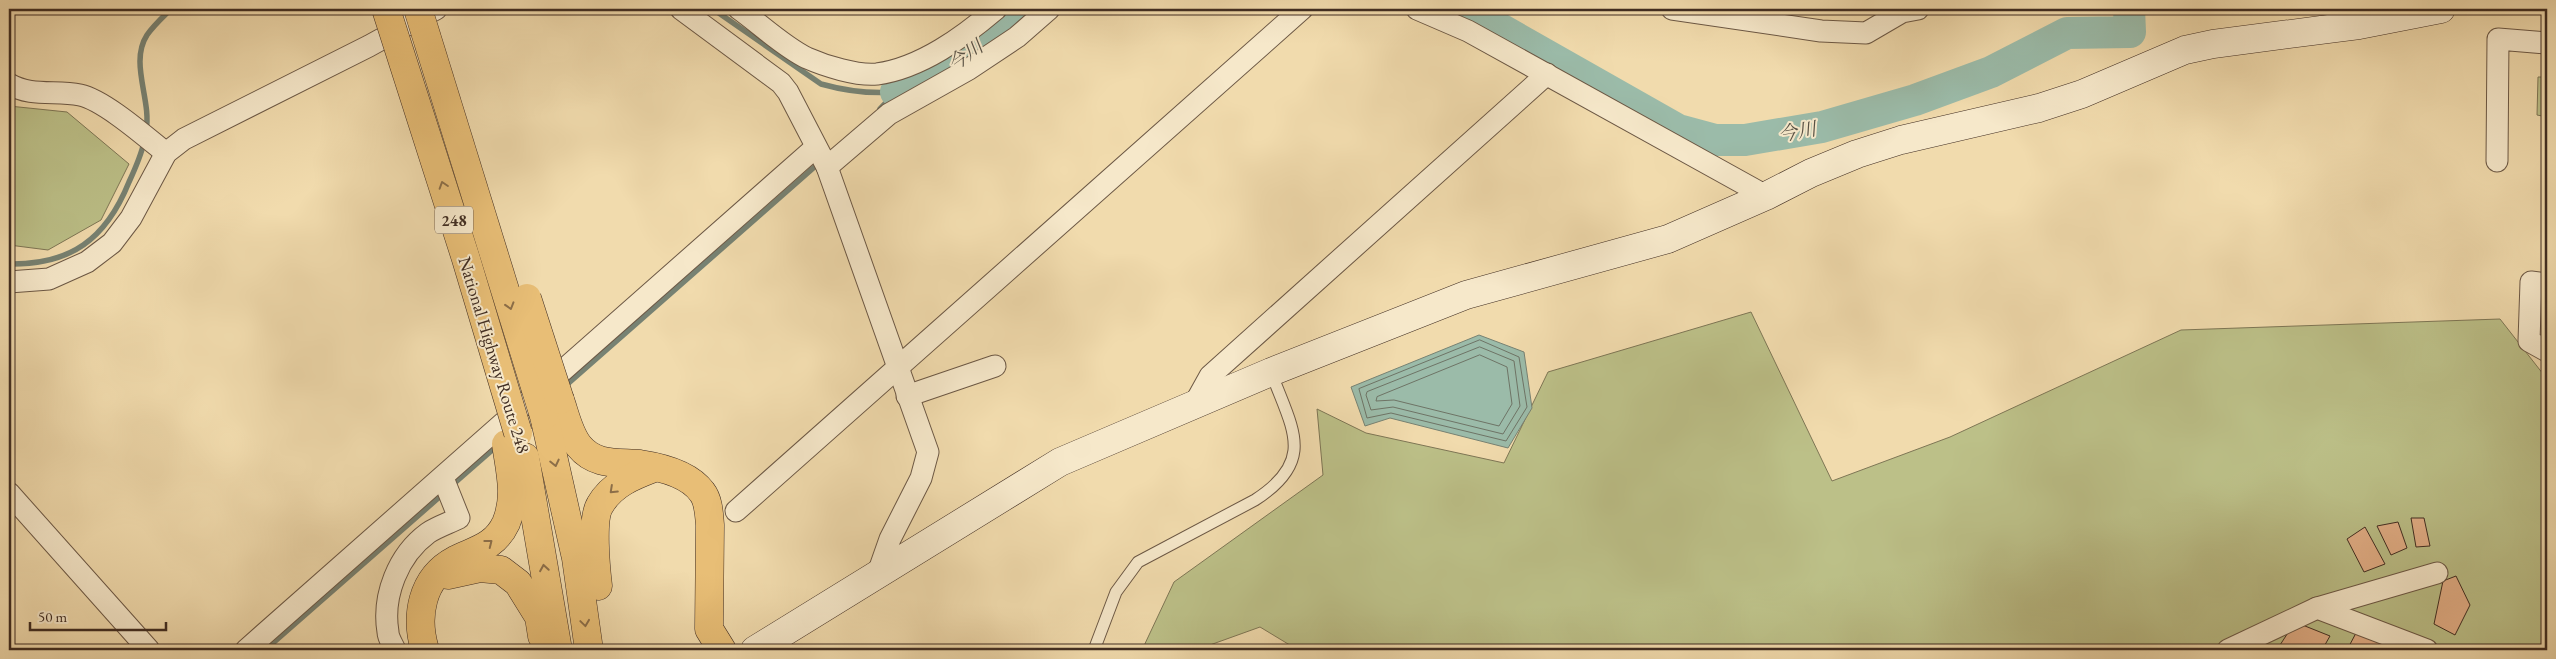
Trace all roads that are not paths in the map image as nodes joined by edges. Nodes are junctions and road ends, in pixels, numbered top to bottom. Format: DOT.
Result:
graph roads {
  1 [pos="386,9"];
  2 [pos="418,9"];
  3 [pos="436,9"];
  4 [pos="681,9"];
  5 [pos="739,9"];
  6 [pos="996,9"];
  7 [pos="1049,9"];
  8 [pos="1302,9"];
  9 [pos="1417,9"];
  10 [pos="1672,9"];
  11 [pos="1918,9"];
  12 [pos="2441,9"];
  13 [pos="1753,15"];
  14 [pos="2547,43"];
  15 [pos="1547,74"];
  16 [pos="9,84"];
  17 [pos="816,148"];
  18 [pos="160,149"];
  19 [pos="2497,160"];
  20 [pos="827,167"];
  21 [pos="1766,196"];
  22 [pos="9,282"];
  23 [pos="2547,284"];
  24 [pos="2547,351"];
  25 [pos="995,366"];
  26 [pos="897,370"];
  27 [pos="1271,372"];
  28 [pos="907,396"];
  29 [pos="1195,403"];
  30 [pos="552,408"];
  31 [pos="512,439"];
  32 [pos="655,468"];
  33 [pos="443,478"];
  34 [pos="9,493"];
  35 [pos="736,511"];
  36 [pos="2436,573"];
  37 [pos="877,576"];
  38 [pos="434,578"];
  39 [pos="2317,608"];
  40 [pos="149,650"];
  41 [pos="246,650"];
  42 [pos="395,650"];
  43 [pos="425,650"];
  44 [pos="544,650"];
  45 [pos="558,650"];
  46 [pos="589,650"];
  47 [pos="607,650"];
  48 [pos="722,650"];
  49 [pos="755,650"];
  50 [pos="1094,650"];
  51 [pos="2228,650"];
  52 [pos="2427,650"];
  31 -- 1 [label="highway, National Highway Route 248 / 248, one-way, bridge"];
  2 -- 30 [label="highway, one-way, bridge"];
  3 -- 18 [label="street"];
  4 -- 17 [label="street"];
  5 -- 6 [label="street"];
  7 -- 20 [label="street"];
  8 -- 26 [label="street"];
  9 -- 15 [label="street"];
  10 -- 13 [label="street"];
  11 -- 13 [label="street"];
  12 -- 21 [label="street"];
  14 -- 19 [label="street"];
  15 -- 21 [label="street"];
  15 -- 29 [label="street"];
  16 -- 18 [label="street"];
  17 -- 20 [label="street"];
  17 -- 33 [label="street"];
  18 -- 22 [label="street"];
  20 -- 26 [label="street"];
  21 -- 27 [label="street"];
  23 -- 24 [label="street"];
  25 -- 28 [label="street"];
  26 -- 28 [label="street"];
  26 -- 35 [label="street"];
  27 -- 29 [label="street"];
  27 -- 50 [label="lane"];
  28 -- 37 [label="street"];
  29 -- 37 [label="street"];
  30 -- 32 [label="highway"];
  30 -- 46 [label="highway, National Highway Route 248, one-way"];
  38 -- 31 [label="highway, one-way"];
  45 -- 31 [label="highway, National Highway Route 248 / 248, one-way"];
  32 -- 47 [label="highway, one-way"];
  32 -- 48 [label="highway"];
  33 -- 41 [label="street"];
  33 -- 42 [label="street"];
  34 -- 40 [label="street"];
  36 -- 39 [label="street"];
  37 -- 49 [label="street"];
  38 -- 43 [label="highway"];
  38 -- 44 [label="highway"];
  39 -- 51 [label="street"];
  39 -- 52 [label="street"];
}
